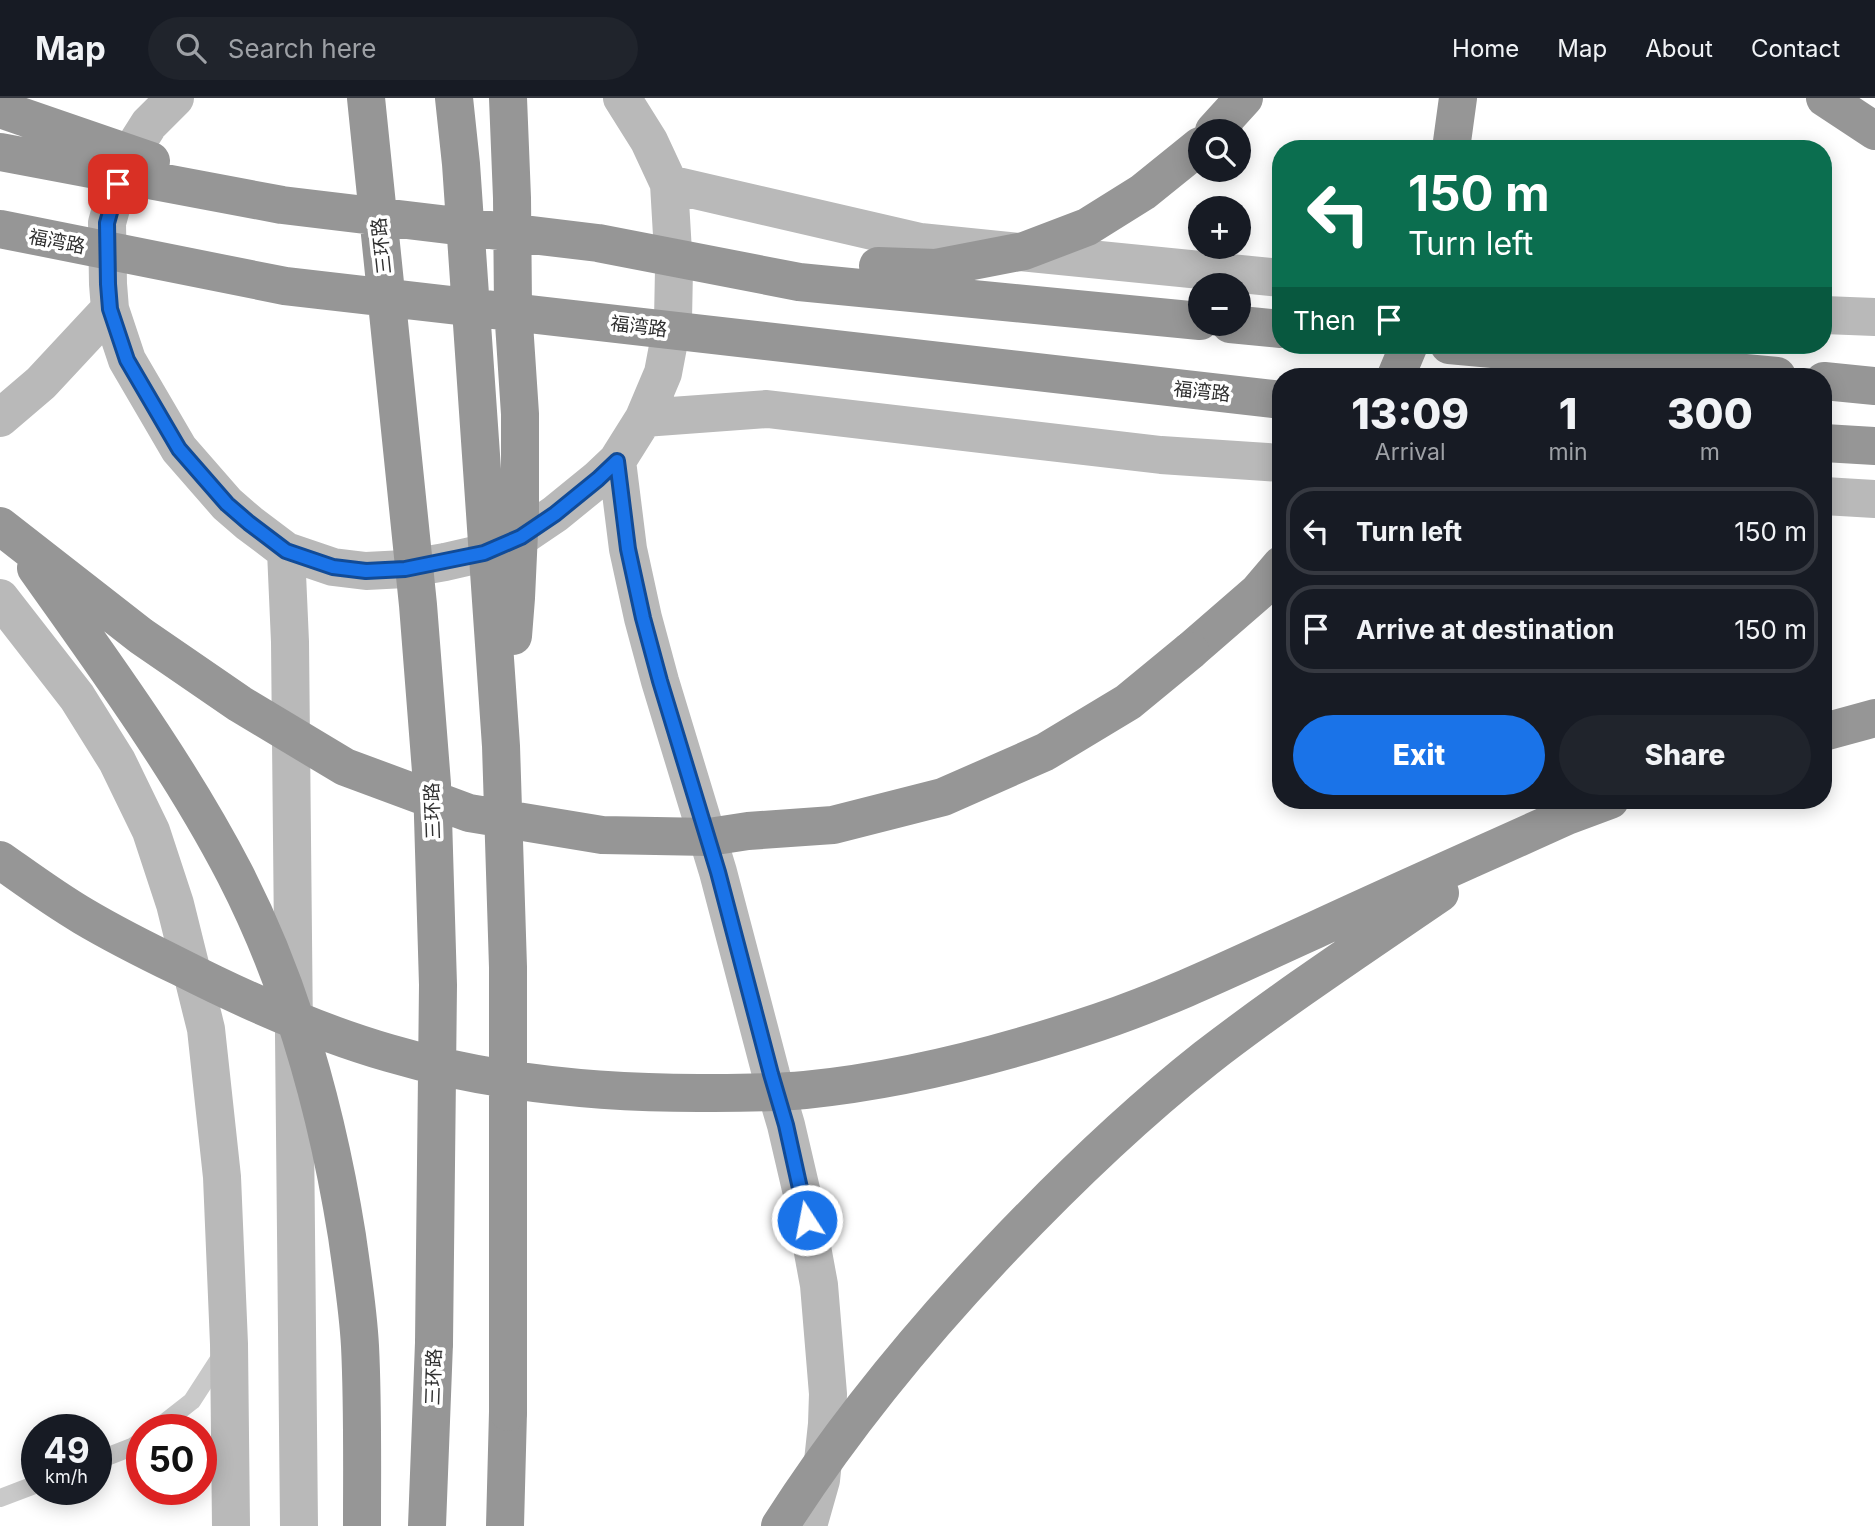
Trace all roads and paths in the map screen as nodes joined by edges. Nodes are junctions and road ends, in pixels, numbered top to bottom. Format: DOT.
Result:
graph roads {
  1 [pos="175,98"];
  2 [pos="366,98"];
  3 [pos="454,98"];
  4 [pos="508,98"];
  5 [pos="622,98"];
  6 [pos="1244,98"];
  7 [pos="1458,98"];
  8 [pos="1825,98"];
  9 [pos="0,109"];
  10 [pos="1225,119"];
  11 [pos="1875,131"];
  12 [pos="1452,140"];
  13 [pos="0,152"];
  14 [pos="1188,156"];
  15 [pos="669,184"];
  16 [pos="282,205"];
  17 [pos="0,229"];
  18 [pos="598,243"];
  19 [pos="1272,277"];
  20 [pos="110,309"];
  21 [pos="1832,315"];
  22 [pos="1875,317"];
  23 [pos="1188,320"];
  24 [pos="1251,326"];
  25 [pos="1272,328"];
  26 [pos="1544,354"];
  27 [pos="1692,368"];
  28 [pos="1832,382"];
  29 [pos="1875,386"];
  30 [pos="1272,399"];
  31 [pos="0,418"];
  32 [pos="644,418"];
  33 [pos="1832,443"];
  34 [pos="1875,446"];
  35 [pos="617,461"];
  36 [pos="1272,462"];
  37 [pos="1832,496"];
  38 [pos="1875,499"];
  39 [pos="6,530"];
  40 [pos="286,551"];
  41 [pos="1272,576"];
  42 [pos="0,598"];
  43 [pos="1875,718"];
  44 [pos="1832,730"];
  45 [pos="501,746"];
  46 [pos="1586,809"];
  47 [pos="1567,816"];
  48 [pos="0,860"];
  49 [pos="229,1344"];
  50 [pos="175,1414"];
  51 [pos="21,1490"];
  52 [pos="0,1498"];
  53 [pos="231,1526"];
  54 [pos="299,1526"];
  55 [pos="362,1526"];
  56 [pos="427,1526"];
  57 [pos="505,1526"];
  58 [pos="780,1526"];
  59 [pos="808,1526"];
  1 -- 20 [label="main road"];
  2 -- 56 [label="highway, 三环路, bridge"];
  3 -- 45 [label="highway, bridge"];
  4 -- 45 [label="highway, bridge"];
  5 -- 15 [label="main road"];
  6 -- 10 [label="highway"];
  7 -- 12 [label="highway"];
  8 -- 11 [label="highway"];
  9 -- 16 [label="highway, bridge"];
  13 -- 16 [label="highway, bridge"];
  14 -- 18 [label="highway, bridge"];
  15 -- 19 [label="main road"];
  15 -- 32 [label="main road"];
  16 -- 18 [label="highway, bridge"];
  17 -- 30 [label="highway, 福湾路, bridge"];
  18 -- 23 [label="highway, bridge"];
  20 -- 31 [label="main road"];
  20 -- 40 [label="main road"];
  21 -- 22 [label="main road"];
  24 -- 25 [label="highway"];
  26 -- 27 [label="highway"];
  28 -- 29 [label="highway"];
  32 -- 35 [label="main road"];
  32 -- 36 [label="main road"];
  33 -- 34 [label="highway"];
  35 -- 40 [label="main road"];
  35 -- 59 [label="main road"];
  37 -- 38 [label="main road"];
  39 -- 41 [label="highway, bridge"];
  39 -- 55 [label="highway, bridge"];
  40 -- 54 [label="main road"];
  42 -- 49 [label="main road"];
  43 -- 44 [label="highway"];
  45 -- 57 [label="highway, bridge"];
  46 -- 47 [label="highway, bridge"];
  47 -- 48 [label="highway, bridge"];
  47 -- 58 [label="highway, bridge"];
  49 -- 50 [label="lane"];
  49 -- 53 [label="main road"];
  51 -- 52 [label="lane"];
}
